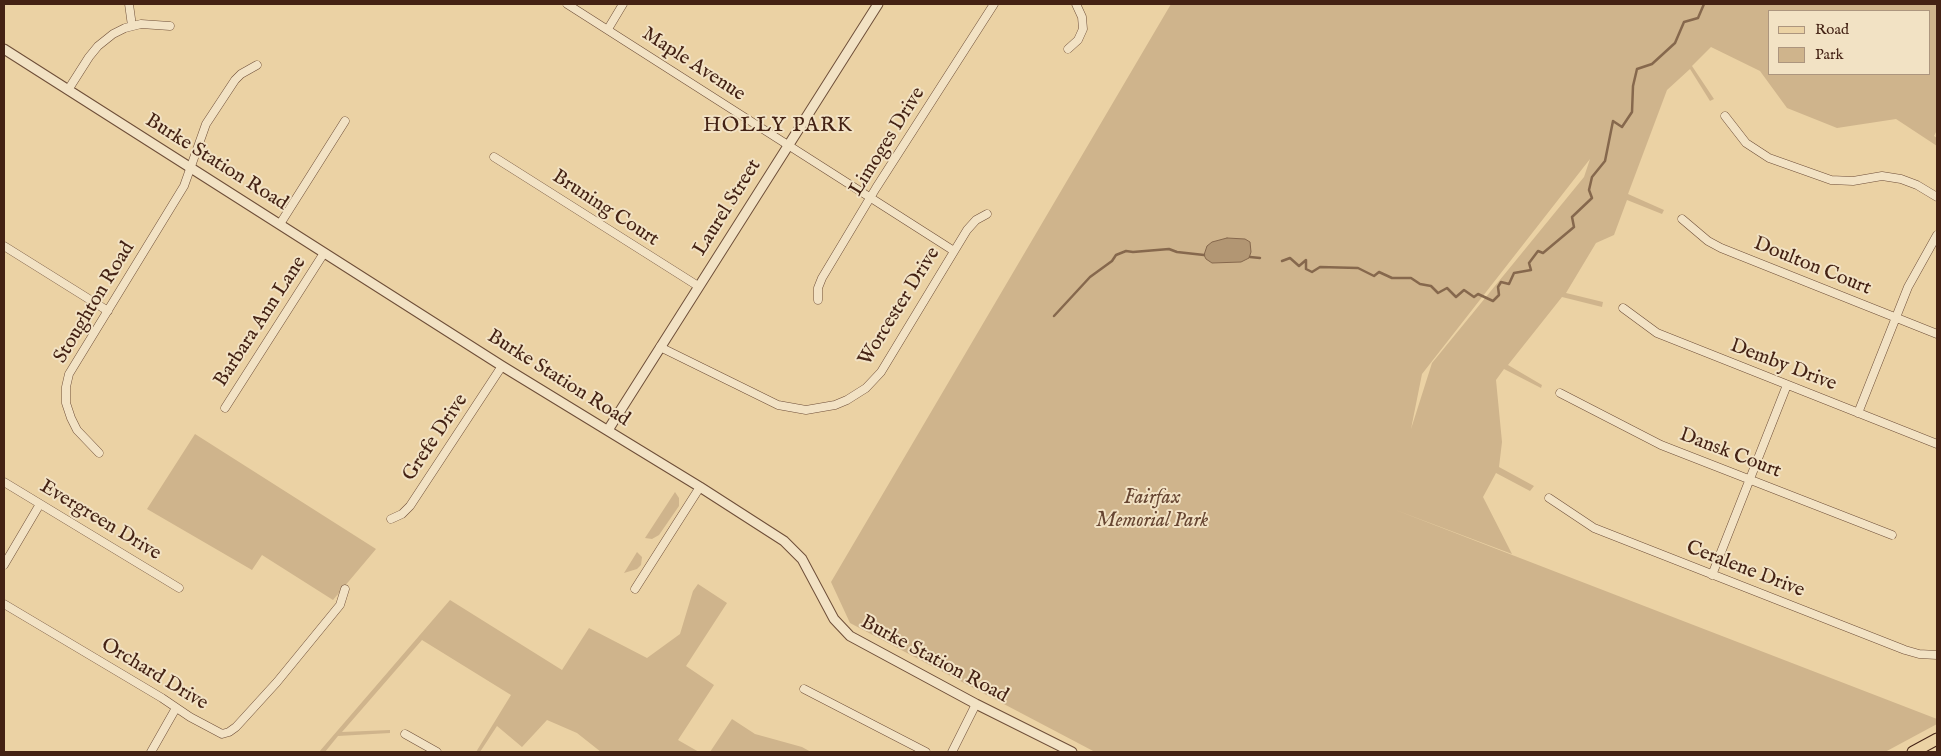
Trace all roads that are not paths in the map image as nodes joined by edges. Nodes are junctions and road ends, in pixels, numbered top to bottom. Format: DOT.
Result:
graph roads {
  1 [pos="129,4"];
  2 [pos="567,4"];
  3 [pos="624,4"];
  4 [pos="878,4"];
  5 [pos="994,4"];
  6 [pos="1076,4"];
  7 [pos="132,26"];
  8 [pos="170,26"];
  9 [pos="608,30"];
  10 [pos="4,49"];
  11 [pos="1068,49"];
  12 [pos="257,65"];
  13 [pos="68,90"];
  14 [pos="1725,116"];
  15 [pos="345,121"];
  16 [pos="788,146"];
  17 [pos="494,157"];
  18 [pos="191,168"];
  19 [pos="1937,197"];
  20 [pos="871,198"];
  21 [pos="987,214"];
  22 [pos="1682,219"];
  23 [pos="280,224"];
  24 [pos="1937,235"];
  25 [pos="4,246"];
  26 [pos="954,251"];
  27 [pos="324,254"];
  28 [pos="698,286"];
  29 [pos="818,300"];
  30 [pos="1623,308"];
  31 [pos="108,311"];
  32 [pos="1896,317"];
  33 [pos="1937,334"];
  34 [pos="662,348"];
  35 [pos="502,366"];
  36 [pos="1787,385"];
  37 [pos="1560,393"];
  38 [pos="225,408"];
  39 [pos="1858,413"];
  40 [pos="608,430"];
  41 [pos="1937,444"];
  42 [pos="100,453"];
  43 [pos="1750,480"];
  44 [pos="4,482"];
  45 [pos="700,487"];
  46 [pos="1549,498"];
  47 [pos="40,504"];
  48 [pos="391,519"];
  49 [pos="1892,535"];
  50 [pos="4,564"];
  51 [pos="1712,575"];
  52 [pos="179,588"];
  53 [pos="345,589"];
  54 [pos="635,589"];
  55 [pos="4,604"];
  56 [pos="1937,655"];
  57 [pos="804,689"];
  58 [pos="976,704"];
  59 [pos="176,708"];
  60 [pos="405,734"];
  61 [pos="1937,739"];
  62 [pos="151,752"];
  63 [pos="437,752"];
  64 [pos="926,752"];
  65 [pos="952,752"];
  66 [pos="1072,752"];
  67 [pos="1913,752"];
  1 -- 7 [label="street"];
  2 -- 9 [label="street, Maple Avenue"];
  3 -- 9 [label="street"];
  4 -- 16 [label="street, Laurel Street"];
  5 -- 20 [label="street, Limoges Drive"];
  6 -- 11 [label="street"];
  7 -- 8 [label="street"];
  7 -- 13 [label="street"];
  9 -- 16 [label="street, Maple Avenue"];
  10 -- 13 [label="street, Burke Station Road"];
  12 -- 18 [label="street, Stoughton Road"];
  13 -- 18 [label="street, Burke Station Road"];
  14 -- 19 [label="street"];
  15 -- 23 [label="street"];
  16 -- 20 [label="street, Maple Avenue"];
  16 -- 28 [label="street, Laurel Street"];
  17 -- 28 [label="street, Bruning Court"];
  18 -- 23 [label="street, Burke Station Road"];
  18 -- 31 [label="street, Stoughton Road"];
  20 -- 26 [label="street, Maple Avenue"];
  20 -- 29 [label="street, Limoges Drive"];
  21 -- 26 [label="street, Worcester Drive"];
  22 -- 32 [label="street, Doulton Court"];
  23 -- 27 [label="street, Burke Station Road"];
  24 -- 32 [label="street"];
  25 -- 31 [label="street"];
  26 -- 34 [label="street, Worcester Drive"];
  27 -- 35 [label="street, Burke Station Road"];
  27 -- 38 [label="street, Barbara Ann Lane"];
  28 -- 34 [label="street, Laurel Street"];
  30 -- 36 [label="street, Demby Drive"];
  31 -- 42 [label="street, Stoughton Road"];
  32 -- 33 [label="street, Doulton Court"];
  32 -- 39 [label="street"];
  34 -- 40 [label="street, Laurel Street"];
  35 -- 40 [label="street, Burke Station Road"];
  35 -- 48 [label="street, Grefe Drive"];
  36 -- 39 [label="street, Demby Drive"];
  36 -- 43 [label="street"];
  37 -- 43 [label="street, Dansk Court"];
  39 -- 41 [label="street, Demby Drive"];
  40 -- 45 [label="street, Burke Station Road"];
  43 -- 49 [label="street, Dansk Court"];
  43 -- 51 [label="street"];
  44 -- 47 [label="street, Evergreen Drive"];
  45 -- 54 [label="street"];
  45 -- 58 [label="street, Burke Station Road"];
  46 -- 51 [label="street, Ceralene Drive"];
  47 -- 50 [label="street"];
  47 -- 52 [label="street, Evergreen Drive"];
  51 -- 56 [label="street, Ceralene Drive"];
  53 -- 59 [label="street, Orchard Drive"];
  55 -- 59 [label="street, Orchard Drive"];
  57 -- 64 [label="street"];
  58 -- 65 [label="street"];
  58 -- 66 [label="street, Burke Station Road"];
  59 -- 62 [label="street"];
  60 -- 63 [label="street"];
  61 -- 67 [label="main road"];
}
